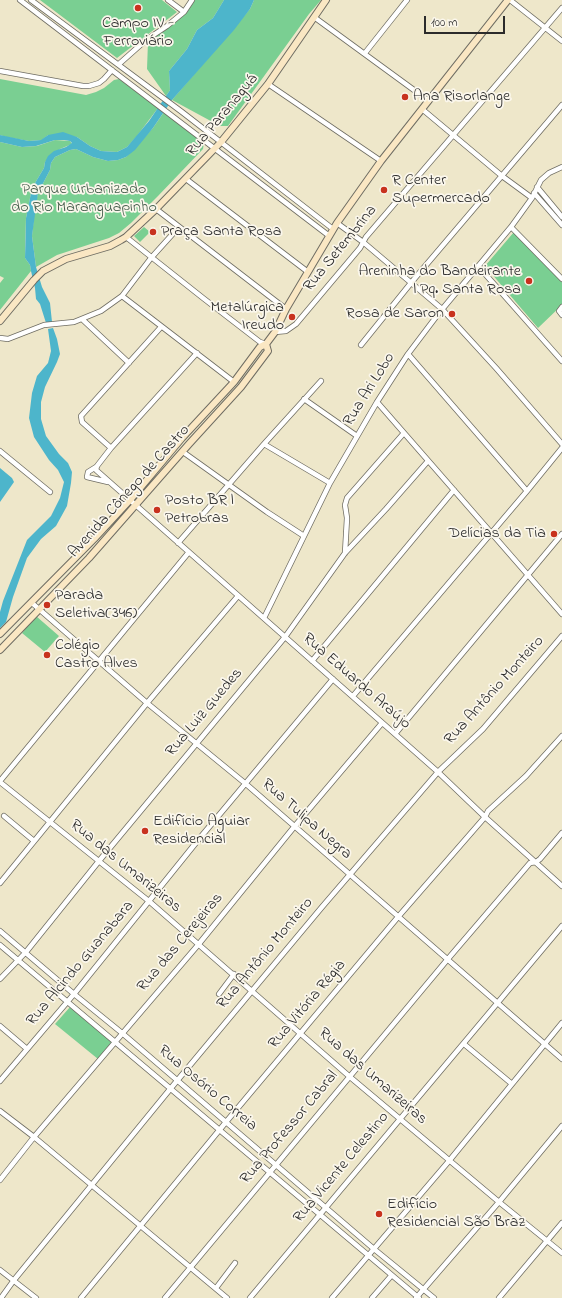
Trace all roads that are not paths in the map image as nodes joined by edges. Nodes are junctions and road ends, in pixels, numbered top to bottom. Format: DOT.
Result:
graph roads {
  1 [pos="20,0"];
  2 [pos="31,0"];
  3 [pos="168,0"];
  4 [pos="192,0"];
  5 [pos="326,0"];
  6 [pos="407,0"];
  7 [pos="509,0"];
  8 [pos="562,8"];
  9 [pos="184,12"];
  10 [pos="314,17"];
  11 [pos="545,28"];
  12 [pos="70,30"];
  13 [pos="65,36"];
  14 [pos="562,42"];
  15 [pos="365,53"];
  16 [pos="119,64"];
  17 [pos="112,70"];
  18 [pos="0,71"];
  19 [pos="268,84"];
  20 [pos="428,101"];
  21 [pos="562,105"];
  22 [pos="422,109"];
  23 [pos="453,135"];
  24 [pos="221,142"];
  25 [pos="215,148"];
  26 [pos="381,162"];
  27 [pos="562,167"];
  28 [pos="502,176"];
  29 [pos="186,179"];
  30 [pos="537,187"];
  31 [pos="534,193"];
  32 [pos="532,198"];
  33 [pos="156,209"];
  34 [pos="562,217"];
  35 [pos="337,223"];
  36 [pos="562,225"];
  37 [pos="179,227"];
  38 [pos="511,227"];
  39 [pos="333,229"];
  40 [pos="328,235"];
  41 [pos="126,237"];
  42 [pos="363,242"];
  43 [pos="151,258"];
  44 [pos="478,266"];
  45 [pos="308,272"];
  46 [pos="562,279"];
  47 [pos="411,282"];
  48 [pos="122,296"];
  49 [pos="562,307"];
  50 [pos="286,308"];
  51 [pos="442,310"];
  52 [pos="562,315"];
  53 [pos="82,319"];
  54 [pos="0,321"];
  55 [pos="161,327"];
  56 [pos="275,332"];
  57 [pos="0,338"];
  58 [pos="266,344"];
  59 [pos="361,345"];
  60 [pos="197,353"];
  61 [pos="408,354"];
  62 [pos="562,361"];
  63 [pos="129,363"];
  64 [pos="321,381"];
  65 [pos="234,382"];
  66 [pos="241,388"];
  67 [pos="304,399"];
  68 [pos="377,402"];
  69 [pos="404,433"];
  70 [pos="357,436"];
  71 [pos="182,438"];
  72 [pos="189,444"];
  73 [pos="264,444"];
  74 [pos="562,444"];
  75 [pos="111,448"];
  76 [pos="562,448"];
  77 [pos="0,451"];
  78 [pos="183,452"];
  79 [pos="428,461"];
  80 [pos="96,468"];
  81 [pos="109,482"];
  82 [pos="330,482"];
  83 [pos="230,484"];
  84 [pos="454,490"];
  85 [pos="527,491"];
  86 [pos="50,492"];
  87 [pos="130,500"];
  88 [pos="135,505"];
  89 [pos="492,533"];
  90 [pos="562,534"];
  91 [pos="304,536"];
  92 [pos="178,543"];
  93 [pos="189,552"];
  94 [pos="345,554"];
  95 [pos="527,575"];
  96 [pos="238,596"];
  97 [pos="32,603"];
  98 [pos="39,610"];
  99 [pos="562,614"];
  100 [pos="264,618"];
  101 [pos="0,634"];
  102 [pos="562,636"];
  103 [pos="285,637"];
  104 [pos="3,643"];
  105 [pos="0,650"];
  106 [pos="98,661"];
  107 [pos="312,661"];
  108 [pos="333,679"];
  109 [pos="353,696"];
  110 [pos="147,703"];
  111 [pos="382,722"];
  112 [pos="395,734"];
  113 [pos="562,736"];
  114 [pos="197,744"];
  115 [pos="438,772"];
  116 [pos="0,782"];
  117 [pos="246,784"];
  118 [pos="4,816"];
  119 [pos="485,817"];
  120 [pos="50,822"];
  121 [pos="294,828"];
  122 [pos="562,833"];
  123 [pos="34,841"];
  124 [pos="99,861"];
  125 [pos="536,862"];
  126 [pos="349,875"];
  127 [pos="0,883"];
  128 [pos="562,886"];
  129 [pos="150,902"];
  130 [pos="398,917"];
  131 [pos="562,926"];
  132 [pos="0,931"];
  133 [pos="0,945"];
  134 [pos="198,945"];
  135 [pos="26,952"];
  136 [pos="18,960"];
  137 [pos="447,960"];
  138 [pos="234,974"];
  139 [pos="0,979"];
  140 [pos="252,990"];
  141 [pos="74,994"];
  142 [pos="219,994"];
  143 [pos="67,1002"];
  144 [pos="498,1004"];
  145 [pos="562,1024"];
  146 [pos="0,1026"];
  147 [pos="122,1033"];
  148 [pos="301,1034"];
  149 [pos="115,1041"];
  150 [pos="464,1044"];
  151 [pos="544,1044"];
  152 [pos="27,1049"];
  153 [pos="562,1059"];
  154 [pos="350,1077"];
  155 [pos="0,1080"];
  156 [pos="177,1080"];
  157 [pos="512,1084"];
  158 [pos="171,1088"];
  159 [pos="0,1111"];
  160 [pos="400,1119"];
  161 [pos="226,1122"];
  162 [pos="562,1126"];
  163 [pos="220,1129"];
  164 [pos="34,1137"];
  165 [pos="449,1161"];
  166 [pos="276,1164"];
  167 [pos="270,1172"];
  168 [pos="0,1180"];
  169 [pos="93,1185"];
  170 [pos="498,1202"];
  171 [pos="325,1207"];
  172 [pos="319,1214"];
  173 [pos="562,1223"];
  174 [pos="141,1227"];
  175 [pos="547,1241"];
  176 [pos="374,1249"];
  177 [pos="562,1253"];
  178 [pos="368,1256"];
  179 [pos="236,1263"];
  180 [pos="191,1268"];
  181 [pos="0,1270"];
  182 [pos="391,1276"];
  183 [pos="14,1280"];
  184 [pos="216,1288"];
  185 [pos="422,1290"];
  186 [pos="1,1298"];
  187 [pos="36,1298"];
  188 [pos="81,1298"];
  189 [pos="165,1298"];
  190 [pos="228,1298"];
  191 [pos="250,1298"];
  192 [pos="332,1298"];
  193 [pos="372,1298"];
  194 [pos="417,1298"];
  195 [pos="434,1298"];
  196 [pos="499,1298"];
  1 -- 13 [label="street"];
  2 -- 12 [label="street"];
  3 -- 9 [label="street"];
  4 -- 9 [label="street"];
  5 -- 10 [label="main road, Rua Paranaguá"];
  6 -- 15 [label="street"];
  7 -- 11 [label="street"];
  7 -- 20 [label="main road, Avenida Cônego de Castro"];
  8 -- 11 [label="street, Rua Setembrina"];
  9 -- 16 [label="street"];
  10 -- 15 [label="street"];
  10 -- 19 [label="main road, Rua Paranaguá"];
  11 -- 14 [label="street"];
  11 -- 23 [label="street, Rua Setembrina"];
  12 -- 13 [label="street"];
  12 -- 16 [label="street"];
  13 -- 17 [label="street"];
  15 -- 20 [label="street"];
  16 -- 24 [label="street"];
  17 -- 18 [label="street"];
  17 -- 25 [label="street"];
  19 -- 24 [label="main road, Rua Paranaguá"];
  19 -- 26 [label="street"];
  20 -- 22 [label="main road, Avenida Cônego de Castro"];
  21 -- 28 [label="street"];
  22 -- 23 [label="street"];
  22 -- 26 [label="main road, Avenida Cônego de Castro"];
  23 -- 28 [label="street"];
  23 -- 42 [label="street, Rua Setembrina"];
  24 -- 25 [label="main road, Rua Paranaguá"];
  24 -- 39 [label="street"];
  25 -- 29 [label="main road, Rua Paranaguá"];
  25 -- 40 [label="street"];
  26 -- 35 [label="main road, Avenida Cônego de Castro"];
  27 -- 30 [label="street, Rua Ari Lobo"];
  28 -- 32 [label="street"];
  28 -- 47 [label="street"];
  29 -- 33 [label="main road, Rua Paranaguá"];
  29 -- 45 [label="street"];
  30 -- 31 [label="street, Rua Ari Lobo"];
  30 -- 34 [label="street"];
  31 -- 32 [label="street, Rua Ari Lobo"];
  31 -- 36 [label="street"];
  32 -- 38 [label="street, Rua Ari Lobo"];
  33 -- 37 [label="street"];
  33 -- 41 [label="main road, Rua Paranaguá"];
  35 -- 39 [label="main road, Avenida Cônego de Castro"];
  35 -- 42 [label="street"];
  37 -- 43 [label="street"];
  37 -- 50 [label="street"];
  38 -- 44 [label="street, Rua Ari Lobo"];
  38 -- 46 [label="street"];
  39 -- 40 [label="main road, Avenida Cônego de Castro"];
  40 -- 45 [label="main road, Avenida Cônego de Castro"];
  41 -- 43 [label="street"];
  41 -- 54 [label="main road, Rua Paranaguá"];
  42 -- 47 [label="street"];
  42 -- 56 [label="street, Rua Setembrina"];
  43 -- 48 [label="street"];
  43 -- 58 [label="street"];
  44 -- 51 [label="street, Rua Ari Lobo"];
  44 -- 62 [label="street"];
  45 -- 50 [label="main road, Avenida Cônego de Castro"];
  47 -- 51 [label="street"];
  47 -- 59 [label="street"];
  48 -- 53 [label="street"];
  48 -- 55 [label="street"];
  49 -- 52 [label="street"];
  50 -- 56 [label="main road, Avenida Cônego de Castro"];
  51 -- 61 [label="street, Rua Ari Lobo"];
  51 -- 74 [label="street"];
  53 -- 57 [label="street"];
  53 -- 63 [label="street"];
  55 -- 60 [label="street"];
  55 -- 63 [label="street"];
  56 -- 58 [label="main road, Avenida Cônego de Castro"];
  58 -- 65 [label="main road, Avenida Cônego de Castro"];
  58 -- 66 [label="main road, Avenida Cônego de Castro"];
  60 -- 65 [label="street"];
  60 -- 75 [label="street"];
  61 -- 68 [label="street, Rua Ari Lobo"];
  61 -- 85 [label="street"];
  63 -- 75 [label="street"];
  64 -- 67 [label="street"];
  65 -- 66 [label="main road"];
  65 -- 71 [label="main road, Avenida Cônego de Castro"];
  66 -- 72 [label="main road, Avenida Cônego de Castro"];
  67 -- 70 [label="street"];
  67 -- 73 [label="street"];
  68 -- 69 [label="street"];
  68 -- 70 [label="street, Rua Ari Lobo"];
  69 -- 79 [label="street"];
  69 -- 94 [label="street"];
  70 -- 82 [label="street, Rua Ari Lobo"];
  71 -- 72 [label="main road"];
  71 -- 87 [label="main road, Avenida Cônego de Castro"];
  72 -- 78 [label="main road, Avenida Cônego de Castro"];
  73 -- 82 [label="street"];
  73 -- 83 [label="street"];
  75 -- 80 [label="street"];
  76 -- 85 [label="street"];
  77 -- 86 [label="street"];
  78 -- 83 [label="street"];
  78 -- 88 [label="main road, Avenida Cônego de Castro"];
  79 -- 84 [label="street"];
  79 -- 94 [label="street, Rua Luiz Guedes"];
  80 -- 81 [label="street, Rua Eduardo Araújo"];
  80 -- 81 [label="street"];
  81 -- 87 [label="street, Rua Eduardo Araújo"];
  82 -- 91 [label="street, Rua Ari Lobo"];
  83 -- 91 [label="street"];
  83 -- 92 [label="street"];
  84 -- 89 [label="street"];
  84 -- 107 [label="street"];
  85 -- 89 [label="street"];
  87 -- 88 [label="street, Rua Eduardo Araújo"];
  87 -- 97 [label="main road, Avenida Cônego de Castro"];
  88 -- 92 [label="street, Rua Eduardo Araújo"];
  88 -- 98 [label="main road, Avenida Cônego de Castro"];
  89 -- 95 [label="street"];
  89 -- 109 [label="street"];
  90 -- 95 [label="street"];
  91 -- 100 [label="street, Rua Ari Lobo"];
  92 -- 93 [label="street, Rua Eduardo Araújo"];
  93 -- 96 [label="street, Rua Eduardo Araújo"];
  93 -- 106 [label="street"];
  94 -- 103 [label="street, Rua Luiz Guedes"];
  95 -- 99 [label="street"];
  95 -- 112 [label="street"];
  96 -- 100 [label="street, Rua Eduardo Araújo"];
  96 -- 110 [label="street"];
  97 -- 98 [label="street, Rua Tulipa Negra"];
  97 -- 101 [label="main road, Avenida Cônego de Castro"];
  98 -- 104 [label="main road, Avenida Cônego de Castro"];
  98 -- 106 [label="street, Rua Tulipa Negra"];
  100 -- 103 [label="street, Rua Eduardo Araújo"];
  102 -- 115 [label="street, Rua Antônio Monteiro"];
  103 -- 107 [label="street, Rua Eduardo Araújo"];
  103 -- 114 [label="street, Rua Luiz Guedes"];
  104 -- 105 [label="main road, Avenida Cônego de Castro"];
  106 -- 110 [label="street, Rua Tulipa Negra"];
  106 -- 116 [label="street"];
  107 -- 108 [label="street, Rua Eduardo Araújo"];
  108 -- 109 [label="street, Rua Eduardo Araújo"];
  108 -- 117 [label="street, Rua Alcindo Guanabara"];
  109 -- 111 [label="street, Rua Eduardo Araújo"];
  110 -- 114 [label="street, Rua Tulipa Negra"];
  110 -- 120 [label="street"];
  111 -- 112 [label="street, Rua Eduardo Araújo"];
  111 -- 121 [label="street, Rua das Cerejeiras"];
  112 -- 115 [label="street, Rua Eduardo Araújo"];
  113 -- 119 [label="street, Rua Vitória Régia"];
  114 -- 117 [label="street, Rua Tulipa Negra"];
  114 -- 124 [label="street, Rua Luiz Guedes"];
  115 -- 119 [label="street, Rua Eduardo Araújo"];
  115 -- 126 [label="street, Rua Antônio Monteiro"];
  116 -- 120 [label="street, Rua das Umarizeiras"];
  117 -- 121 [label="street, Rua Tulipa Negra"];
  117 -- 129 [label="street, Rua Alcindo Guanabara"];
  118 -- 123 [label="street"];
  119 -- 125 [label="street, Rua Eduardo Araújo"];
  119 -- 130 [label="street, Rua Vitória Régia"];
  120 -- 123 [label="street"];
  120 -- 124 [label="street, Rua das Umarizeiras"];
  121 -- 126 [label="street, Rua Tulipa Negra"];
  121 -- 134 [label="street, Rua das Cerejeiras"];
  122 -- 125 [label="street, Rua Professor Cabral"];
  123 -- 127 [label="street"];
  124 -- 129 [label="street, Rua das Umarizeiras"];
  124 -- 135 [label="street, Rua Luiz Guedes"];
  125 -- 128 [label="street, Rua Eduardo Araújo"];
  125 -- 137 [label="street, Rua Professor Cabral"];
  126 -- 130 [label="street, Rua Tulipa Negra"];
  126 -- 140 [label="street, Rua Antônio Monteiro"];
  129 -- 134 [label="street, Rua das Umarizeiras"];
  129 -- 141 [label="street, Rua Alcindo Guanabara"];
  130 -- 137 [label="street, Rua Tulipa Negra"];
  130 -- 148 [label="street, Rua Vitória Régia"];
  131 -- 144 [label="street, Rua Vicente Celestino"];
  132 -- 135 [label="street, Rua Osório Correia"];
  133 -- 136 [label="street, Rua Osório Correia"];
  134 -- 138 [label="street, Rua das Umarizeiras"];
  134 -- 147 [label="street, Rua das Cerejeiras"];
  135 -- 136 [label="street, Rua Luiz Guedes"];
  135 -- 141 [label="street, Rua Osório Correia"];
  136 -- 139 [label="street, Rua Luiz Guedes"];
  136 -- 143 [label="street, Rua Osório Correia"];
  137 -- 144 [label="street, Rua Tulipa Negra"];
  137 -- 154 [label="street, Rua Professor Cabral"];
  138 -- 140 [label="street, Rua das Umarizeiras"];
  138 -- 142 [label="street"];
  140 -- 148 [label="street, Rua das Umarizeiras"];
  140 -- 156 [label="street, Rua Antônio Monteiro"];
  141 -- 143 [label="street, Rua Alcindo Guanabara"];
  141 -- 147 [label="street, Rua Osório Correia"];
  143 -- 149 [label="street, Rua Osório Correia"];
  143 -- 152 [label="street, Rua Alcindo Guanabara"];
  144 -- 150 [label="street, Rua Vicente Celestino"];
  144 -- 151 [label="street, Rua Tulipa Negra"];
  145 -- 151 [label="street"];
  146 -- 152 [label="street"];
  147 -- 149 [label="street, Rua das Cerejeiras"];
  147 -- 156 [label="street, Rua Osório Correia"];
  148 -- 154 [label="street, Rua das Umarizeiras"];
  148 -- 161 [label="street, Rua Vitória Régia"];
  149 -- 158 [label="street, Rua Osório Correia"];
  149 -- 164 [label="street, Rua das Cerejeiras"];
  150 -- 157 [label="street"];
  150 -- 160 [label="street, Rua Vicente Celestino"];
  151 -- 153 [label="street, Rua Tulipa Negra"];
  151 -- 157 [label="street"];
  152 -- 155 [label="street, Rua Alcindo Guanabara"];
  154 -- 160 [label="street, Rua das Umarizeiras"];
  154 -- 166 [label="street, Rua Professor Cabral"];
  156 -- 158 [label="street, Rua Antônio Monteiro"];
  156 -- 161 [label="street, Rua Osório Correia"];
  157 -- 165 [label="street"];
  158 -- 163 [label="street, Rua Osório Correia"];
  158 -- 169 [label="street, Rua Antônio Monteiro"];
  159 -- 164 [label="street"];
  160 -- 165 [label="street, Rua das Umarizeiras"];
  160 -- 171 [label="street, Rua Vicente Celestino"];
  161 -- 163 [label="street, Rua Vitória Régia"];
  161 -- 166 [label="street, Rua Osório Correia"];
  162 -- 170 [label="street"];
  163 -- 167 [label="street, Rua Osório Correia"];
  163 -- 174 [label="street, Rua Vitória Régia"];
  164 -- 168 [label="street, Rua das Cerejeiras"];
  164 -- 169 [label="street"];
  165 -- 170 [label="street, Rua das Umarizeiras"];
  165 -- 176 [label="street"];
  166 -- 167 [label="street, Rua Professor Cabral"];
  166 -- 171 [label="street, Rua Osório Correia"];
  167 -- 172 [label="street, Rua Osório Correia"];
  167 -- 180 [label="street, Rua Professor Cabral"];
  169 -- 174 [label="street"];
  169 -- 183 [label="street, Rua Antônio Monteiro"];
  170 -- 175 [label="street, Rua das Umarizeiras"];
  170 -- 185 [label="street"];
  171 -- 172 [label="street, Rua Vicente Celestino"];
  171 -- 176 [label="street, Rua Osório Correia"];
  172 -- 178 [label="street, Rua Osório Correia"];
  172 -- 191 [label="street, Rua Vicente Celestino"];
  173 -- 175 [label="street"];
  174 -- 180 [label="street"];
  174 -- 188 [label="street, Rua Vitória Régia"];
  175 -- 177 [label="street, Rua das Umarizeiras"];
  175 -- 196 [label="street"];
  176 -- 178 [label="street"];
  176 -- 185 [label="street, Rua Osório Correia"];
  178 -- 182 [label="street, Rua Osório Correia"];
  178 -- 192 [label="street"];
  179 -- 184 [label="street"];
  180 -- 184 [label="street"];
  180 -- 189 [label="street, Rua Professor Cabral"];
  181 -- 183 [label="street"];
  182 -- 193 [label="street"];
  182 -- 194 [label="street, Rua Osório Correia"];
  183 -- 186 [label="street, Rua Antônio Monteiro"];
  183 -- 187 [label="street"];
  184 -- 190 [label="street"];
  185 -- 194 [label="street"];
  185 -- 195 [label="street, Rua Osório Correia"];
}
